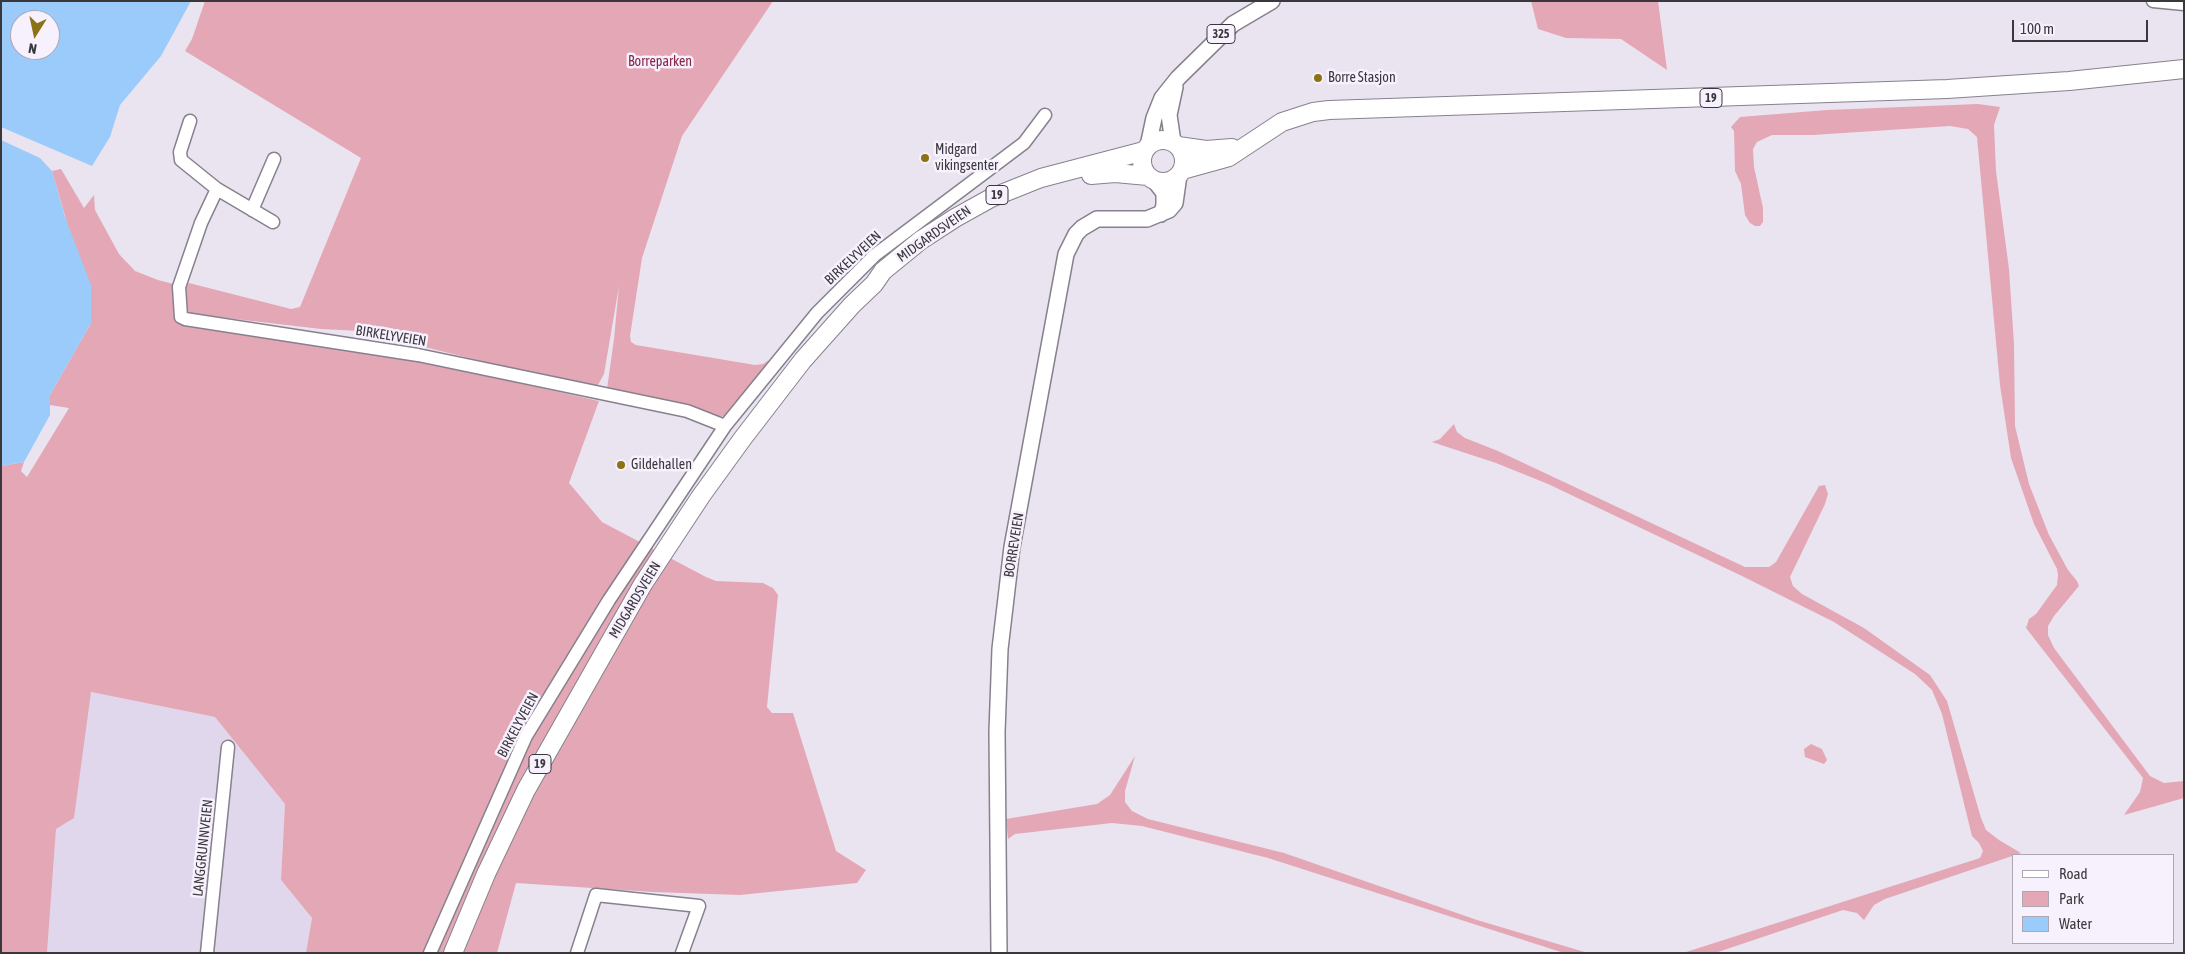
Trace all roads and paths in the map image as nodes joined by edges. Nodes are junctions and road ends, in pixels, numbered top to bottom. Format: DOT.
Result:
graph roads {
  1 [pos="1272,1"];
  2 [pos="2152,1"];
  3 [pos="2184,4"];
  4 [pos="2184,69"];
  5 [pos="1178,78"];
  6 [pos="1045,115"];
  7 [pos="190,121"];
  8 [pos="1175,144"];
  9 [pos="1245,145"];
  10 [pos="1146,148"];
  11 [pos="274,159"];
  12 [pos="1180,172"];
  13 [pos="1151,178"];
  14 [pos="216,188"];
  15 [pos="252,210"];
  16 [pos="1161,214"];
  17 [pos="273,222"];
  18 [pos="874,284"];
  19 [pos="725,426"];
  20 [pos="228,747"];
  21 [pos="208,953"];
  22 [pos="430,953"];
  23 [pos="453,953"];
  24 [pos="578,953"];
  25 [pos="682,953"];
  26 [pos="999,953"];
  1 -- 5 [label="main road, 325"];
  2 -- 3 [label="street"];
  4 -- 9 [label="highway, 19"];
  5 -- 8 [label="main road, 325"];
  5 -- 10 [label="main road, 325"];
  6 -- 19 [label="street, BIRKELYVEIEN"];
  7 -- 14 [label="street"];
  8 -- 9 [label="highway, 19"];
  8 -- 10 [label="highway, 19"];
  8 -- 12 [label="highway"];
  9 -- 12 [label="highway, 19"];
  10 -- 13 [label="highway"];
  10 -- 18 [label="highway, MIDGARDSVEIEN / 19"];
  11 -- 15 [label="street"];
  12 -- 13 [label="highway, 19"];
  12 -- 16 [label="main road"];
  13 -- 16 [label="main road"];
  13 -- 18 [label="highway, MIDGARDSVEIEN / 19"];
  14 -- 15 [label="street"];
  14 -- 19 [label="street, BIRKELYVEIEN"];
  15 -- 17 [label="street"];
  16 -- 26 [label="main road, BORREVEIEN"];
  18 -- 23 [label="highway, MIDGARDSVEIEN / 19"];
  19 -- 22 [label="street, BIRKELYVEIEN"];
  20 -- 21 [label="street, LANGGRUNNVEIEN"];
  24 -- 25 [label="street"];
}
